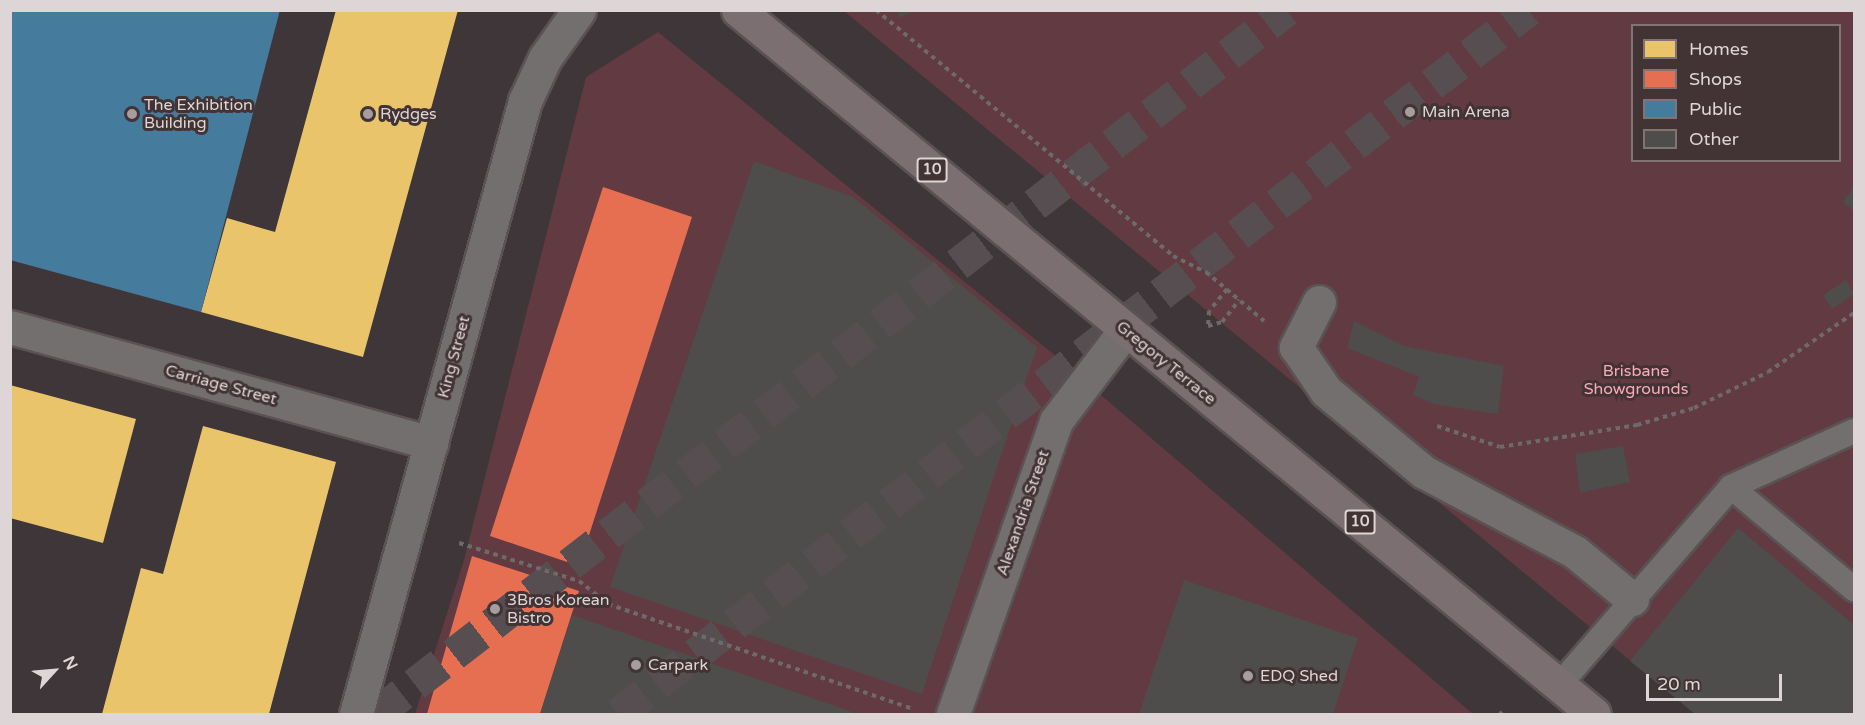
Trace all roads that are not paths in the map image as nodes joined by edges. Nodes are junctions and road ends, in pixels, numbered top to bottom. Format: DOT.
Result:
graph roads {
  1 [pos="579,10"];
  2 [pos="738,10"];
  3 [pos="1319,302"];
  4 [pos="10,327"];
  5 [pos="1125,330"];
  6 [pos="1854,431"];
  7 [pos="431,443"];
  8 [pos="1731,487"];
  9 [pos="1854,589"];
  10 [pos="1632,598"];
  11 [pos="1559,685"];
  12 [pos="938,713"];
  13 [pos="356,714"];
  14 [pos="1594,714"];
  1 -- 7 [label="street, King Street"];
  2 -- 5 [label="main road, Gregory Terrace / 10"];
  3 -- 10 [label="street"];
  4 -- 7 [label="street, Carriage Street"];
  5 -- 11 [label="main road, Gregory Terrace / 10"];
  5 -- 12 [label="street, Alexandria Street"];
  6 -- 8 [label="lane"];
  7 -- 13 [label="street, King Street"];
  8 -- 9 [label="lane"];
  8 -- 10 [label="lane"];
  10 -- 11 [label="lane"];
  11 -- 14 [label="main road, Gregory Terrace / 10"];
}
